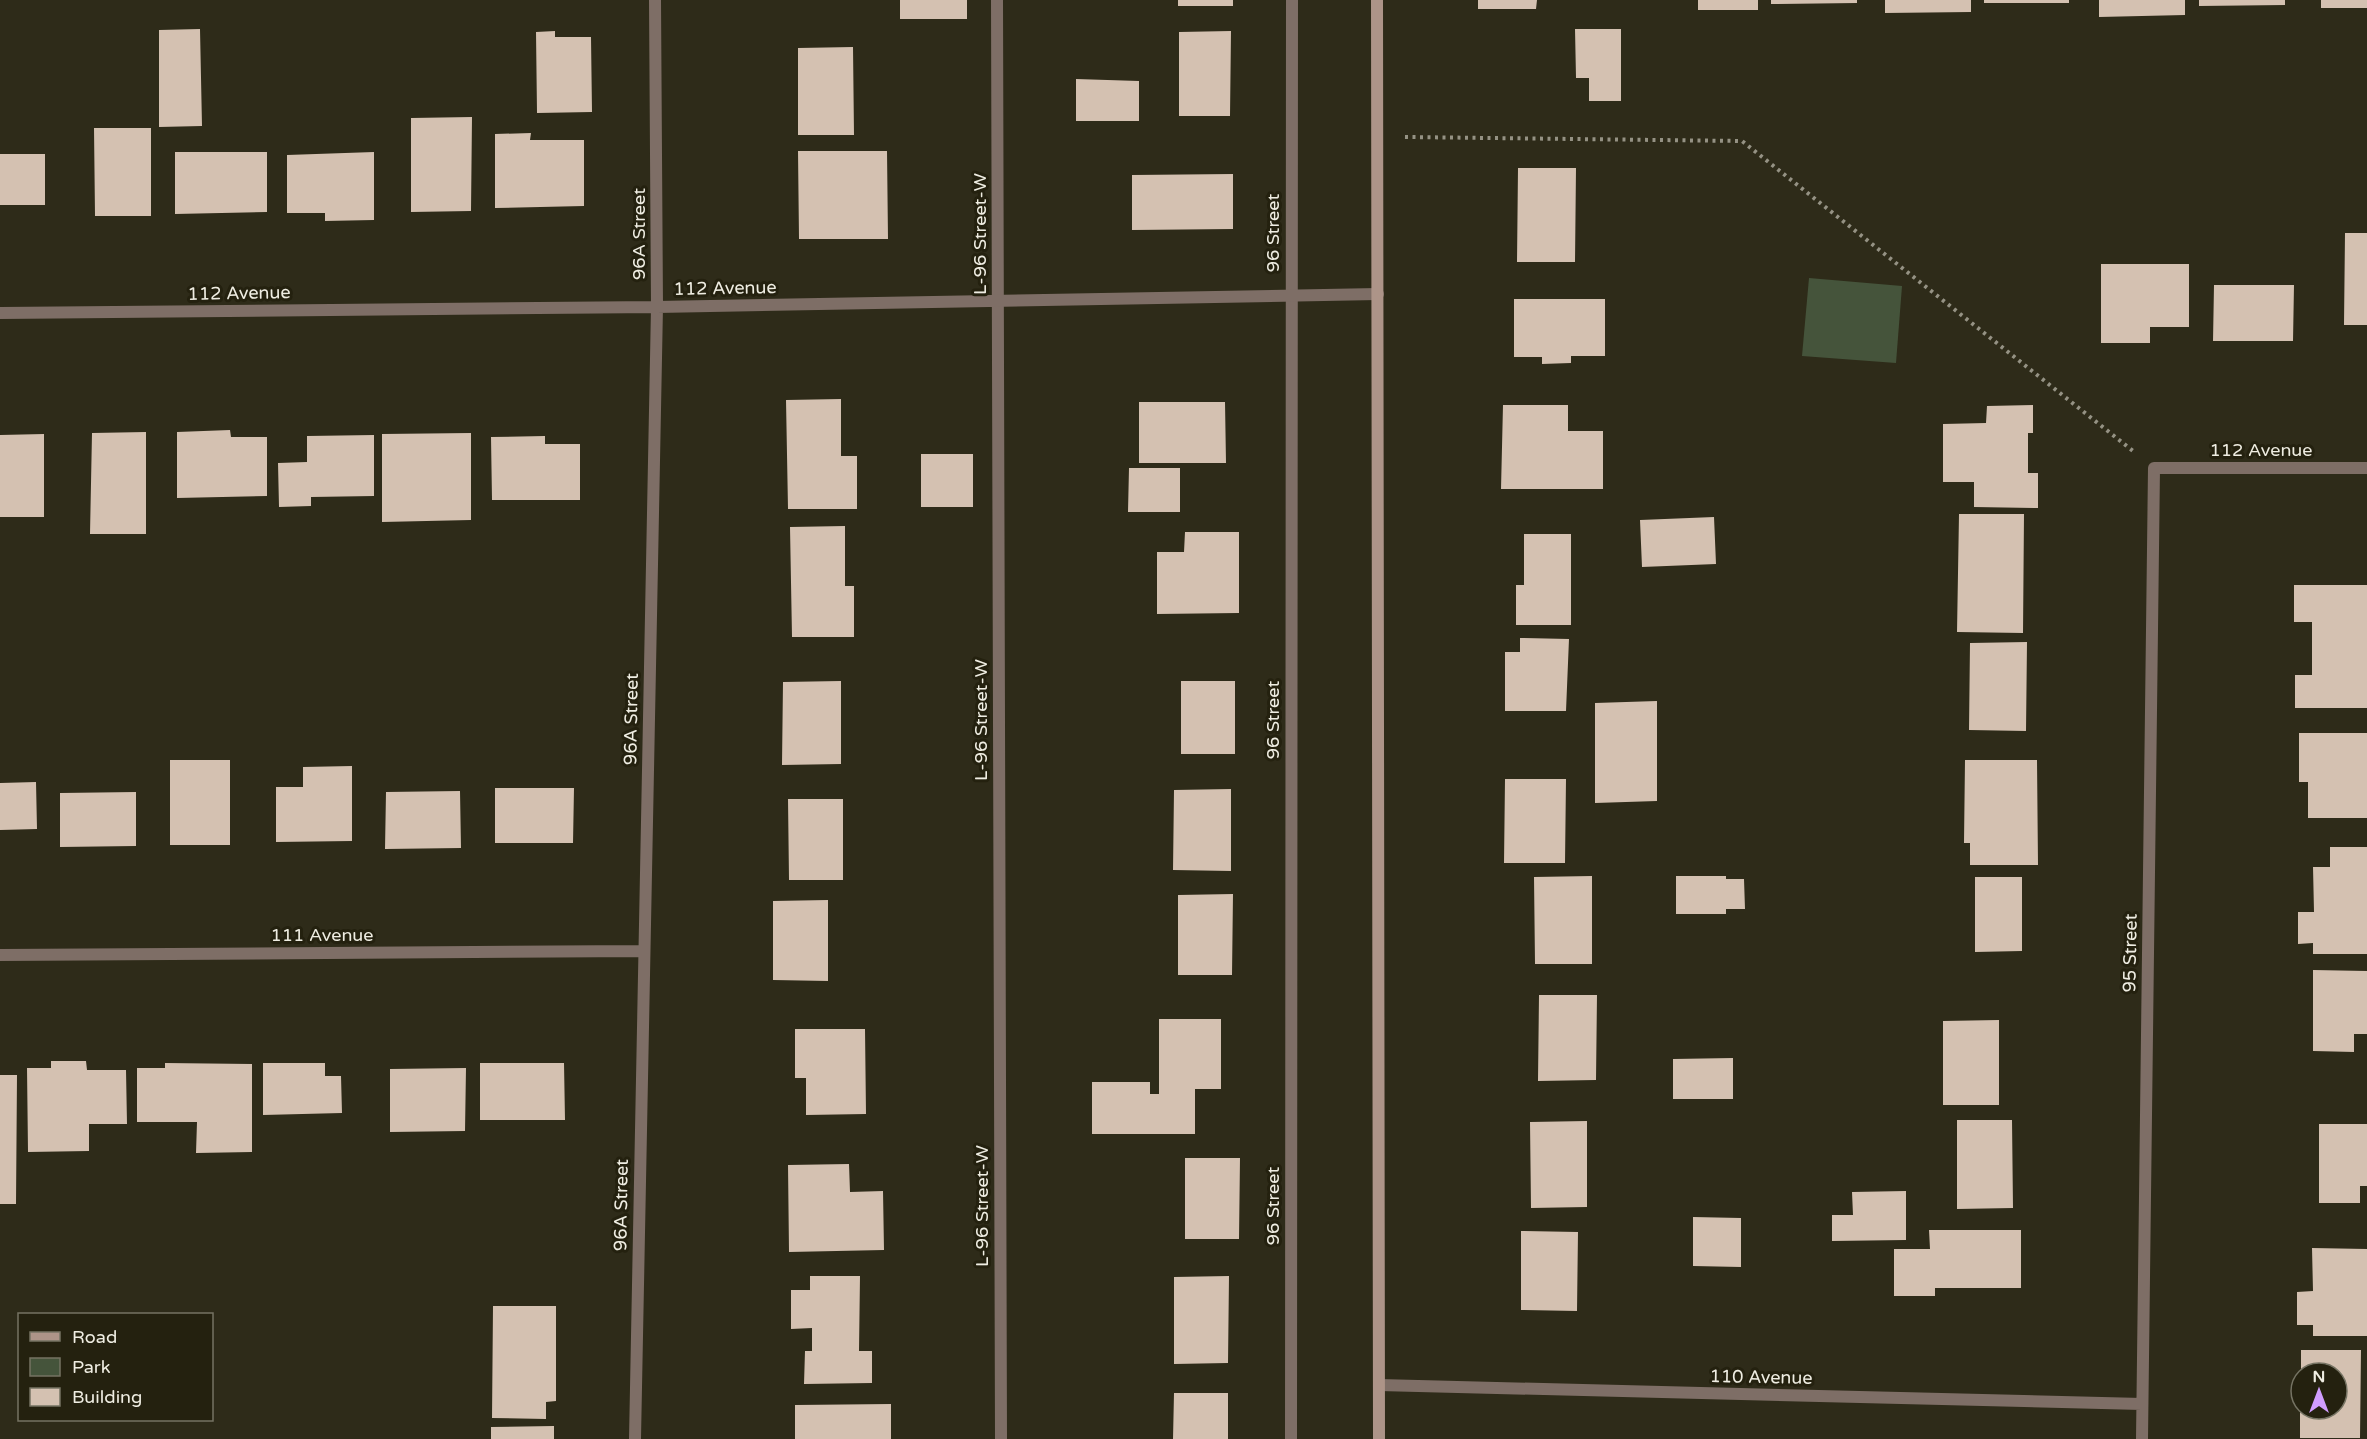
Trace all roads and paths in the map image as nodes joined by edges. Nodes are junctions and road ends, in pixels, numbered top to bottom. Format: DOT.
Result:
graph roads {
  1 [pos="655,0"];
  2 [pos="997,0"];
  3 [pos="1292,0"];
  4 [pos="1377,0"];
  5 [pos="1378,137"];
  6 [pos="1378,294"];
  7 [pos="1291,296"];
  8 [pos="998,302"];
  9 [pos="657,307"];
  10 [pos="0,313"];
  11 [pos="2154,468"];
  12 [pos="2367,468"];
  13 [pos="644,951"];
  14 [pos="0,955"];
  15 [pos="1379,1385"];
  16 [pos="2142,1404"];
  17 [pos="635,1439"];
  18 [pos="1001,1439"];
  19 [pos="1291,1439"];
  20 [pos="1379,1439"];
  21 [pos="2142,1439"];
  1 -- 9 [label="street, 96A Street"];
  2 -- 8 [label="street, L-96 Street-W"];
  3 -- 7 [label="street, 96 Street"];
  4 -- 5 [label="street"];
  5 -- 6 [label="street"];
  5 -- 11 [label="path"];
  6 -- 7 [label="street, 112 Avenue"];
  6 -- 15 [label="street"];
  7 -- 8 [label="street, 112 Avenue"];
  7 -- 19 [label="street, 96 Street"];
  8 -- 9 [label="street, 112 Avenue"];
  8 -- 18 [label="street, L-96 Street-W"];
  9 -- 10 [label="street, 112 Avenue"];
  9 -- 13 [label="street, 96A Street"];
  11 -- 12 [label="street, 112 Avenue"];
  11 -- 16 [label="street, 95 Street"];
  13 -- 14 [label="street, 111 Avenue"];
  13 -- 17 [label="street, 96A Street"];
  15 -- 16 [label="street, 110 Avenue"];
  15 -- 20 [label="street"];
  16 -- 21 [label="street, 95 Street"];
}
